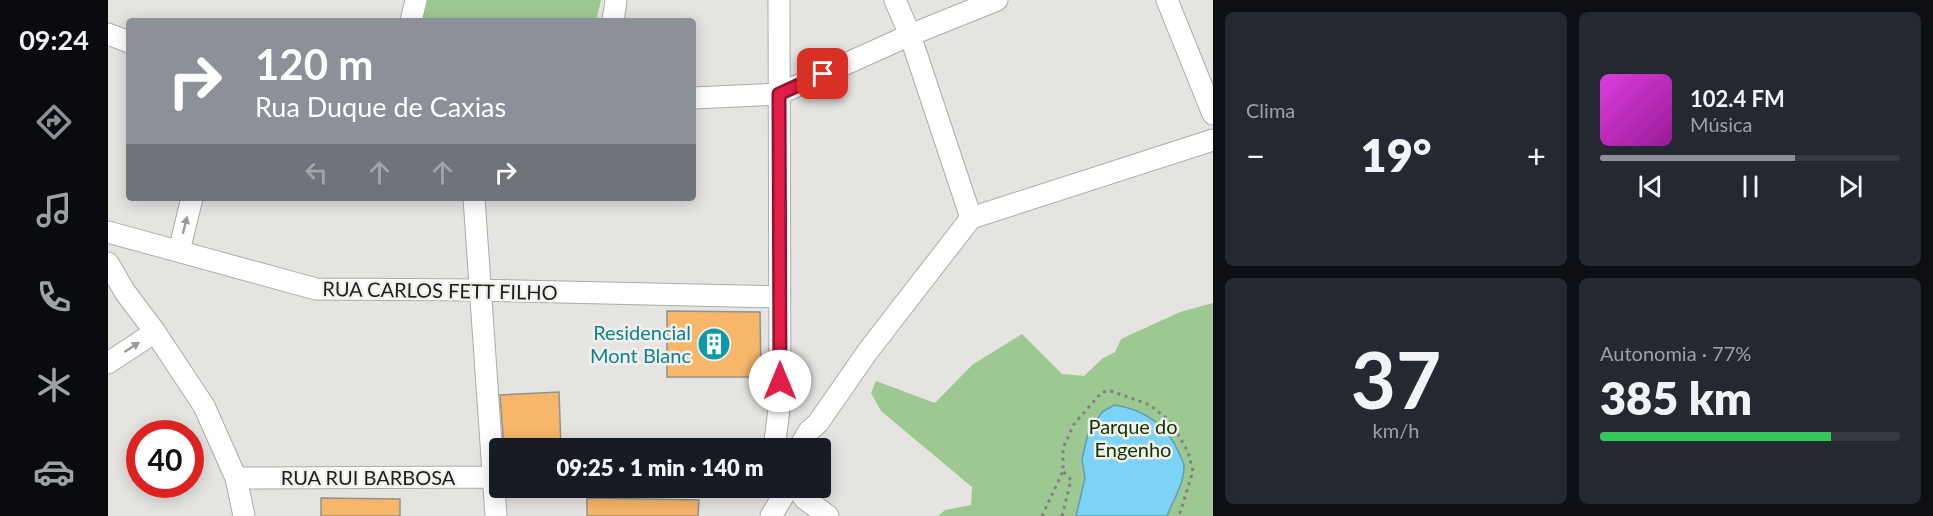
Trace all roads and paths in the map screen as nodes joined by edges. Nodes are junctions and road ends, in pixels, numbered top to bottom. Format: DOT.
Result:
graph roads {
  1 [pos="416,0"];
  2 [pos="616,0"];
  3 [pos="779,0"];
  4 [pos="895,0"];
  5 [pos="998,0"];
  6 [pos="1167,0"];
  7 [pos="412,18"];
  8 [pos="613,18"];
  9 [pos="108,34"];
  10 [pos="910,35"];
  11 [pos="126,41"];
  12 [pos="779,94"];
  13 [pos="696,98"];
  14 [pos="1213,114"];
  15 [pos="1213,140"];
  16 [pos="191,201"];
  17 [pos="474,201"];
  18 [pos="971,218"];
  19 [pos="111,249"];
  20 [pos="178,251"];
  21 [pos="480,290"];
  22 [pos="780,297"];
  23 [pos="155,332"];
  24 [pos="108,363"];
  25 [pos="780,402"];
  26 [pos="818,423"];
  27 [pos="493,438"];
  28 [pos="775,438"];
  29 [pos="786,438"];
  30 [pos="805,438"];
  31 [pos="815,438"];
  32 [pos="1063,471"];
  33 [pos="489,477"];
  34 [pos="236,478"];
  35 [pos="496,498"];
  36 [pos="773,498"];
  37 [pos="789,498"];
  38 [pos="806,498"];
  39 [pos="244,516"];
  40 [pos="496,516"];
  41 [pos="770,516"];
  42 [pos="828,516"];
  43 [pos="1042,516"];
  44 [pos="1062,516"];
  45 [pos="1179,516"];
  1 -- 7 [label="street"];
  2 -- 8 [label="street"];
  3 -- 12 [label="street"];
  4 -- 10 [label="street"];
  5 -- 10 [label="street"];
  6 -- 14 [label="street"];
  9 -- 11 [label="street"];
  10 -- 12 [label="street"];
  10 -- 18 [label="street"];
  12 -- 13 [label="street"];
  12 -- 22 [label="street"];
  15 -- 18 [label="street"];
  20 -- 16 [label="street, one-way"];
  17 -- 21 [label="street"];
  18 -- 26 [label="street"];
  19 -- 20 [label="street, RUA CARLOS FETT FILHO"];
  19 -- 23 [label="street"];
  20 -- 21 [label="street, RUA CARLOS FETT FILHO"];
  21 -- 22 [label="street, RUA CARLOS FETT FILHO"];
  21 -- 27 [label="street"];
  22 -- 25 [label="street"];
  24 -- 23 [label="street, one-way"];
  23 -- 34 [label="street"];
  25 -- 28 [label="street"];
  25 -- 29 [label="street"];
  26 -- 30 [label="street"];
  26 -- 31 [label="street"];
  32 -- 43 [label="path"];
  32 -- 44 [label="path"];
  32 -- 45 [label="path"];
  33 -- 34 [label="street, RUA RUI BARBOSA"];
  34 -- 39 [label="street"];
  35 -- 40 [label="street"];
  36 -- 41 [label="street"];
  37 -- 41 [label="street"];
  38 -- 42 [label="street"];
}
